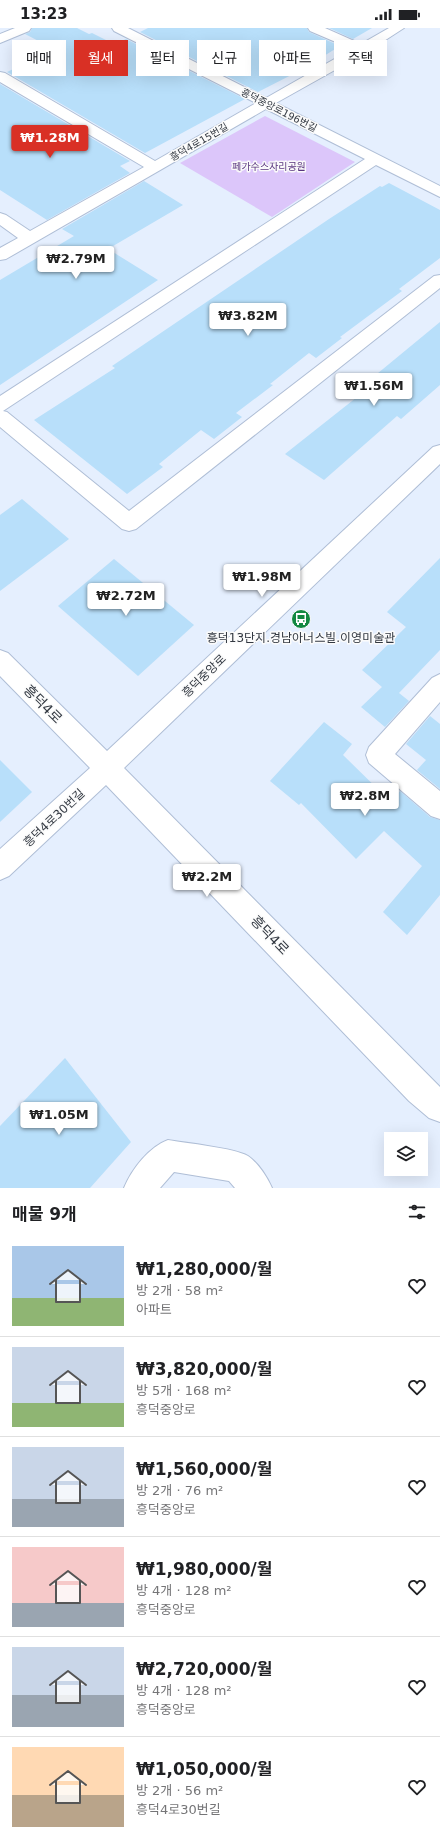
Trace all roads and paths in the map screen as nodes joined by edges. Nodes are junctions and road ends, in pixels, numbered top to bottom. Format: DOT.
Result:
graph roads {
  1 [pos="25,28"];
  2 [pos="118,28"];
  3 [pos="314,28"];
  4 [pos="398,28"];
  5 [pos="0,39"];
  6 [pos="341,40"];
  7 [pos="377,40"];
  8 [pos="334,65"];
  9 [pos="0,76"];
  10 [pos="267,104"];
  11 [pos="375,159"];
  12 [pos="155,167"];
  13 [pos="440,192"];
  14 [pos="0,218"];
  15 [pos="30,238"];
  16 [pos="0,255"];
  17 [pos="440,280"];
  18 [pos="0,405"];
  19 [pos="0,417"];
  20 [pos="440,452"];
  21 [pos="0,660"];
  22 [pos="440,685"];
  23 [pos="107,768"];
  24 [pos="440,807"];
  25 [pos="0,867"];
  26 [pos="440,1107"];
  27 [pos="140,1188"];
  28 [pos="256,1188"];
  1 -- 5 [label="street"];
  2 -- 10 [label="street, 흥덕중앙로196번길"];
  3 -- 6 [label="street"];
  4 -- 7 [label="street, 흥덕4로15번길"];
  8 -- 10 [label="street, 흥덕4로15번길"];
  9 -- 12 [label="street"];
  10 -- 11 [label="street, 흥덕중앙로196번길"];
  10 -- 12 [label="street, 흥덕4로15번길"];
  11 -- 13 [label="street, 흥덕중앙로196번길"];
  11 -- 18 [label="street"];
  12 -- 15 [label="street, 흥덕4로15번길"];
  14 -- 15 [label="street"];
  15 -- 16 [label="street, 흥덕4로15번길"];
  17 -- 19 [label="street"];
  20 -- 23 [label="street, 흥덕중앙로"];
  21 -- 23 [label="street, 흥덕4로"];
  22 -- 24 [label="street"];
  23 -- 25 [label="street, 흥덕4로30번길"];
  23 -- 26 [label="street, 흥덕4로"];
  27 -- 28 [label="street"];
}
